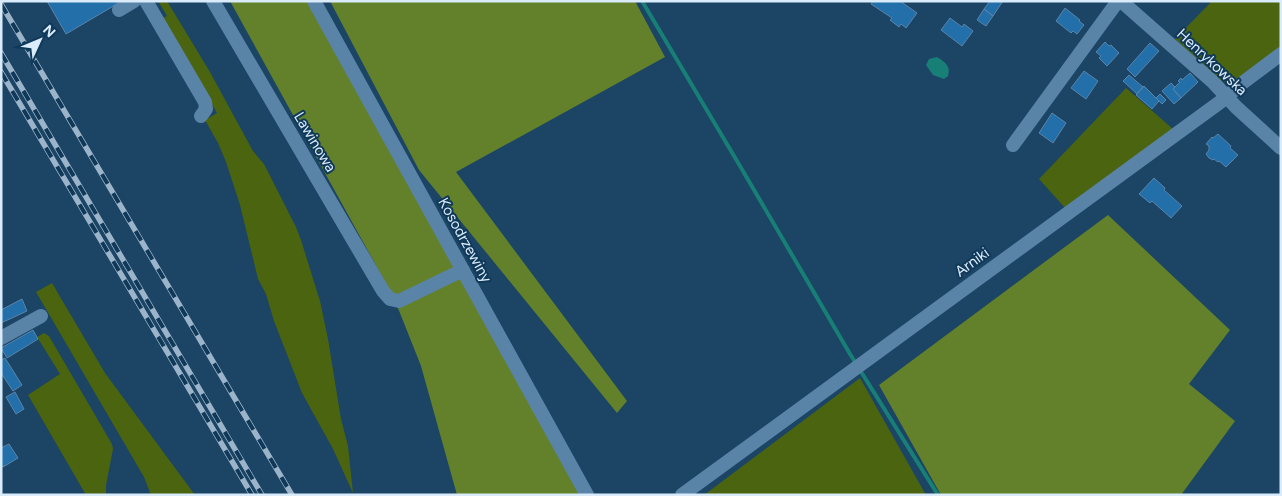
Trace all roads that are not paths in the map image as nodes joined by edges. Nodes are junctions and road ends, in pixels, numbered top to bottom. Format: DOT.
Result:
graph roads {
  1 [pos="134,1"];
  2 [pos="146,1"];
  3 [pos="213,1"];
  4 [pos="314,1"];
  5 [pos="1120,1"];
  6 [pos="119,10"];
  7 [pos="1281,54"];
  8 [pos="1227,97"];
  9 [pos="201,116"];
  10 [pos="1013,144"];
  11 [pos="1281,148"];
  12 [pos="463,270"];
  13 [pos="41,316"];
  14 [pos="1,338"];
  15 [pos="587,495"];
  16 [pos="682,495"];
  1 -- 6 [label="street"];
  2 -- 9 [label="street"];
  3 -- 12 [label="street, Lawinowa"];
  4 -- 12 [label="street, Kosodrzewiny"];
  5 -- 8 [label="street, Henrykowska"];
  5 -- 10 [label="street"];
  7 -- 8 [label="street, Arniki"];
  8 -- 11 [label="street, Henrykowska"];
  8 -- 16 [label="street, Arniki"];
  12 -- 15 [label="street, Kosodrzewiny"];
  13 -- 14 [label="street"];
}
